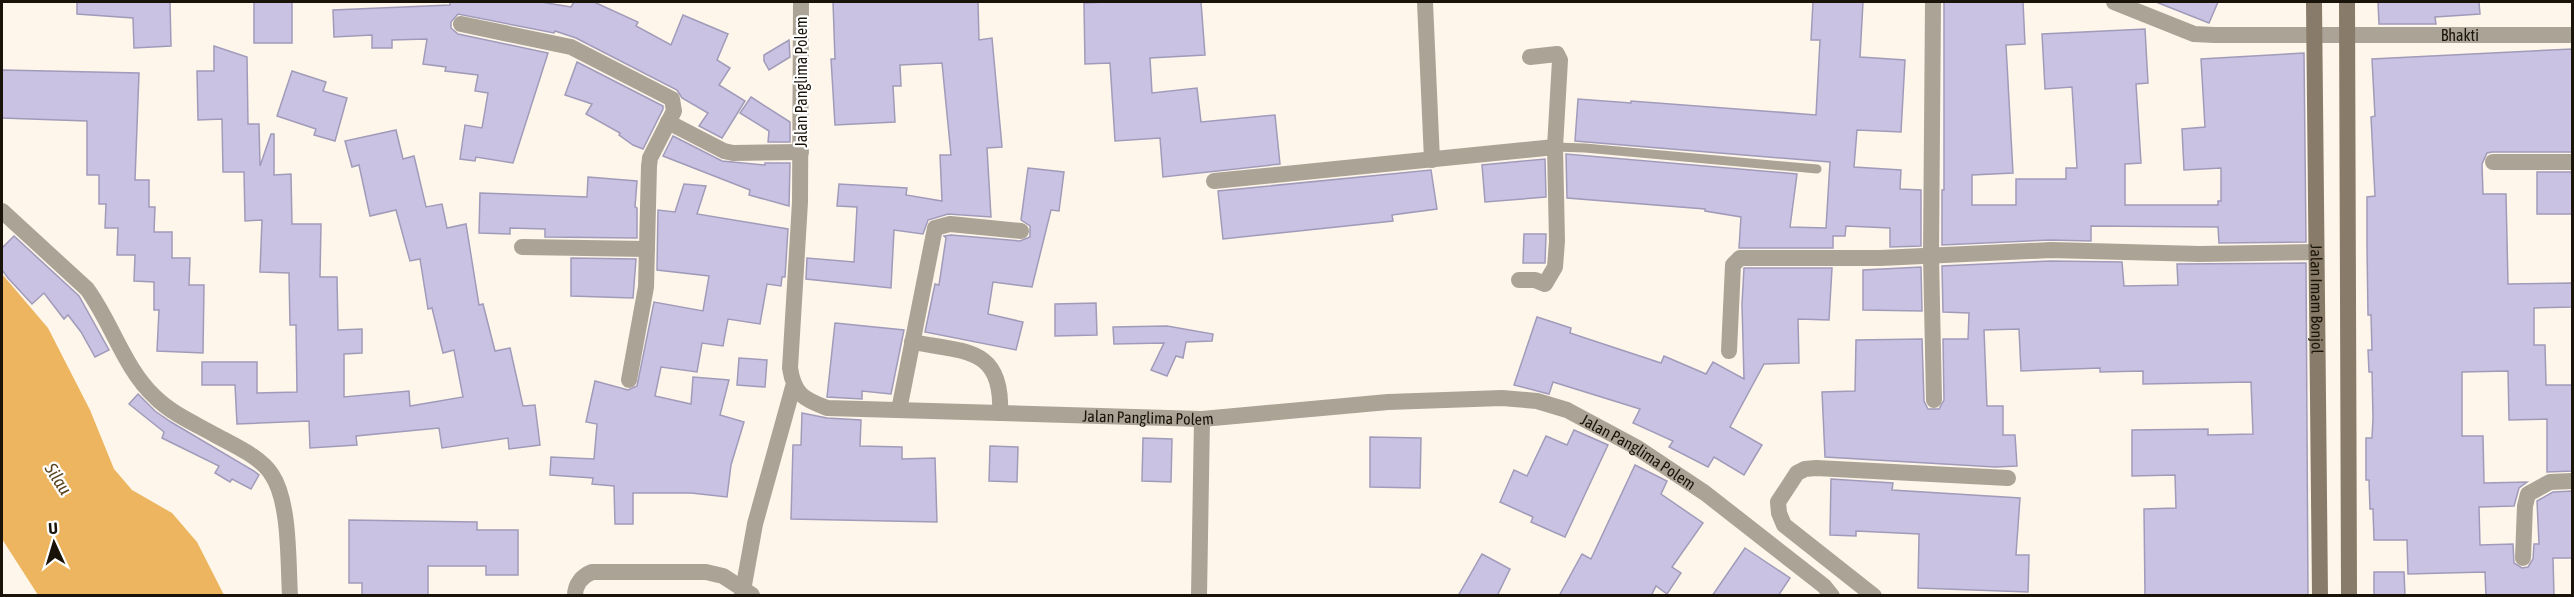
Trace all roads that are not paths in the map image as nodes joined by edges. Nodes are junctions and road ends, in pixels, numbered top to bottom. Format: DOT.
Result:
graph roads {
  1 [pos="801,2"];
  2 [pos="1425,2"];
  3 [pos="1933,2"];
  4 [pos="2114,2"];
  5 [pos="2313,2"];
  6 [pos="2347,2"];
  7 [pos="461,24"];
  8 [pos="2314,34"];
  9 [pos="2572,34"];
  10 [pos="2347,35"];
  11 [pos="1530,57"];
  12 [pos="668,122"];
  13 [pos="1555,147"];
  14 [pos="801,152"];
  15 [pos="1432,160"];
  16 [pos="2493,162"];
  17 [pos="2572,162"];
  18 [pos="1817,169"];
  19 [pos="1214,181"];
  20 [pos="2,211"];
  21 [pos="1021,231"];
  22 [pos="522,248"];
  23 [pos="647,249"];
  24 [pos="2316,252"];
  25 [pos="1930,256"];
  26 [pos="1519,280"];
  27 [pos="912,342"];
  28 [pos="1729,351"];
  29 [pos="629,380"];
  30 [pos="793,387"];
  31 [pos="1934,400"];
  32 [pos="899,410"];
  33 [pos="1000,413"];
  34 [pos="1202,419"];
  35 [pos="2008,478"];
  36 [pos="2572,481"];
  37 [pos="2523,558"];
  38 [pos="746,594"];
  39 [pos="290,596"];
  40 [pos="575,596"];
  41 [pos="1199,596"];
  42 [pos="1832,596"];
  43 [pos="1874,596"];
  44 [pos="2320,596"];
  45 [pos="2349,596"];
  1 -- 14 [label="street, Jalan Panglima Polem"];
  2 -- 15 [label="street"];
  3 -- 25 [label="street"];
  4 -- 8 [label="street, Bhakti"];
  5 -- 8 [label="main road, Jalan Imam Bonjol"];
  6 -- 10 [label="main road, Jalan Imam Bonjol"];
  7 -- 12 [label="street"];
  8 -- 10 [label="street, Bhakti"];
  8 -- 24 [label="main road, Jalan Imam Bonjol"];
  9 -- 10 [label="street, Bhakti"];
  10 -- 45 [label="main road, Jalan Imam Bonjol"];
  11 -- 13 [label="street"];
  12 -- 14 [label="street"];
  12 -- 23 [label="street"];
  13 -- 15 [label="street"];
  13 -- 18 [label="lane"];
  13 -- 26 [label="street"];
  14 -- 30 [label="street, Jalan Panglima Polem"];
  15 -- 19 [label="street"];
  16 -- 17 [label="street"];
  20 -- 39 [label="street"];
  21 -- 27 [label="street"];
  22 -- 23 [label="street"];
  23 -- 29 [label="street"];
  24 -- 25 [label="street"];
  24 -- 44 [label="main road, Jalan Imam Bonjol"];
  25 -- 28 [label="street"];
  25 -- 31 [label="street"];
  27 -- 32 [label="street"];
  27 -- 33 [label="street"];
  30 -- 32 [label="street, Jalan Panglima Polem"];
  30 -- 38 [label="street"];
  32 -- 33 [label="street, Jalan Panglima Polem"];
  33 -- 34 [label="street, Jalan Panglima Polem"];
  34 -- 41 [label="street"];
  34 -- 42 [label="street, Jalan Panglima Polem"];
  35 -- 43 [label="street"];
  36 -- 37 [label="street"];
  38 -- 40 [label="street"];
}
